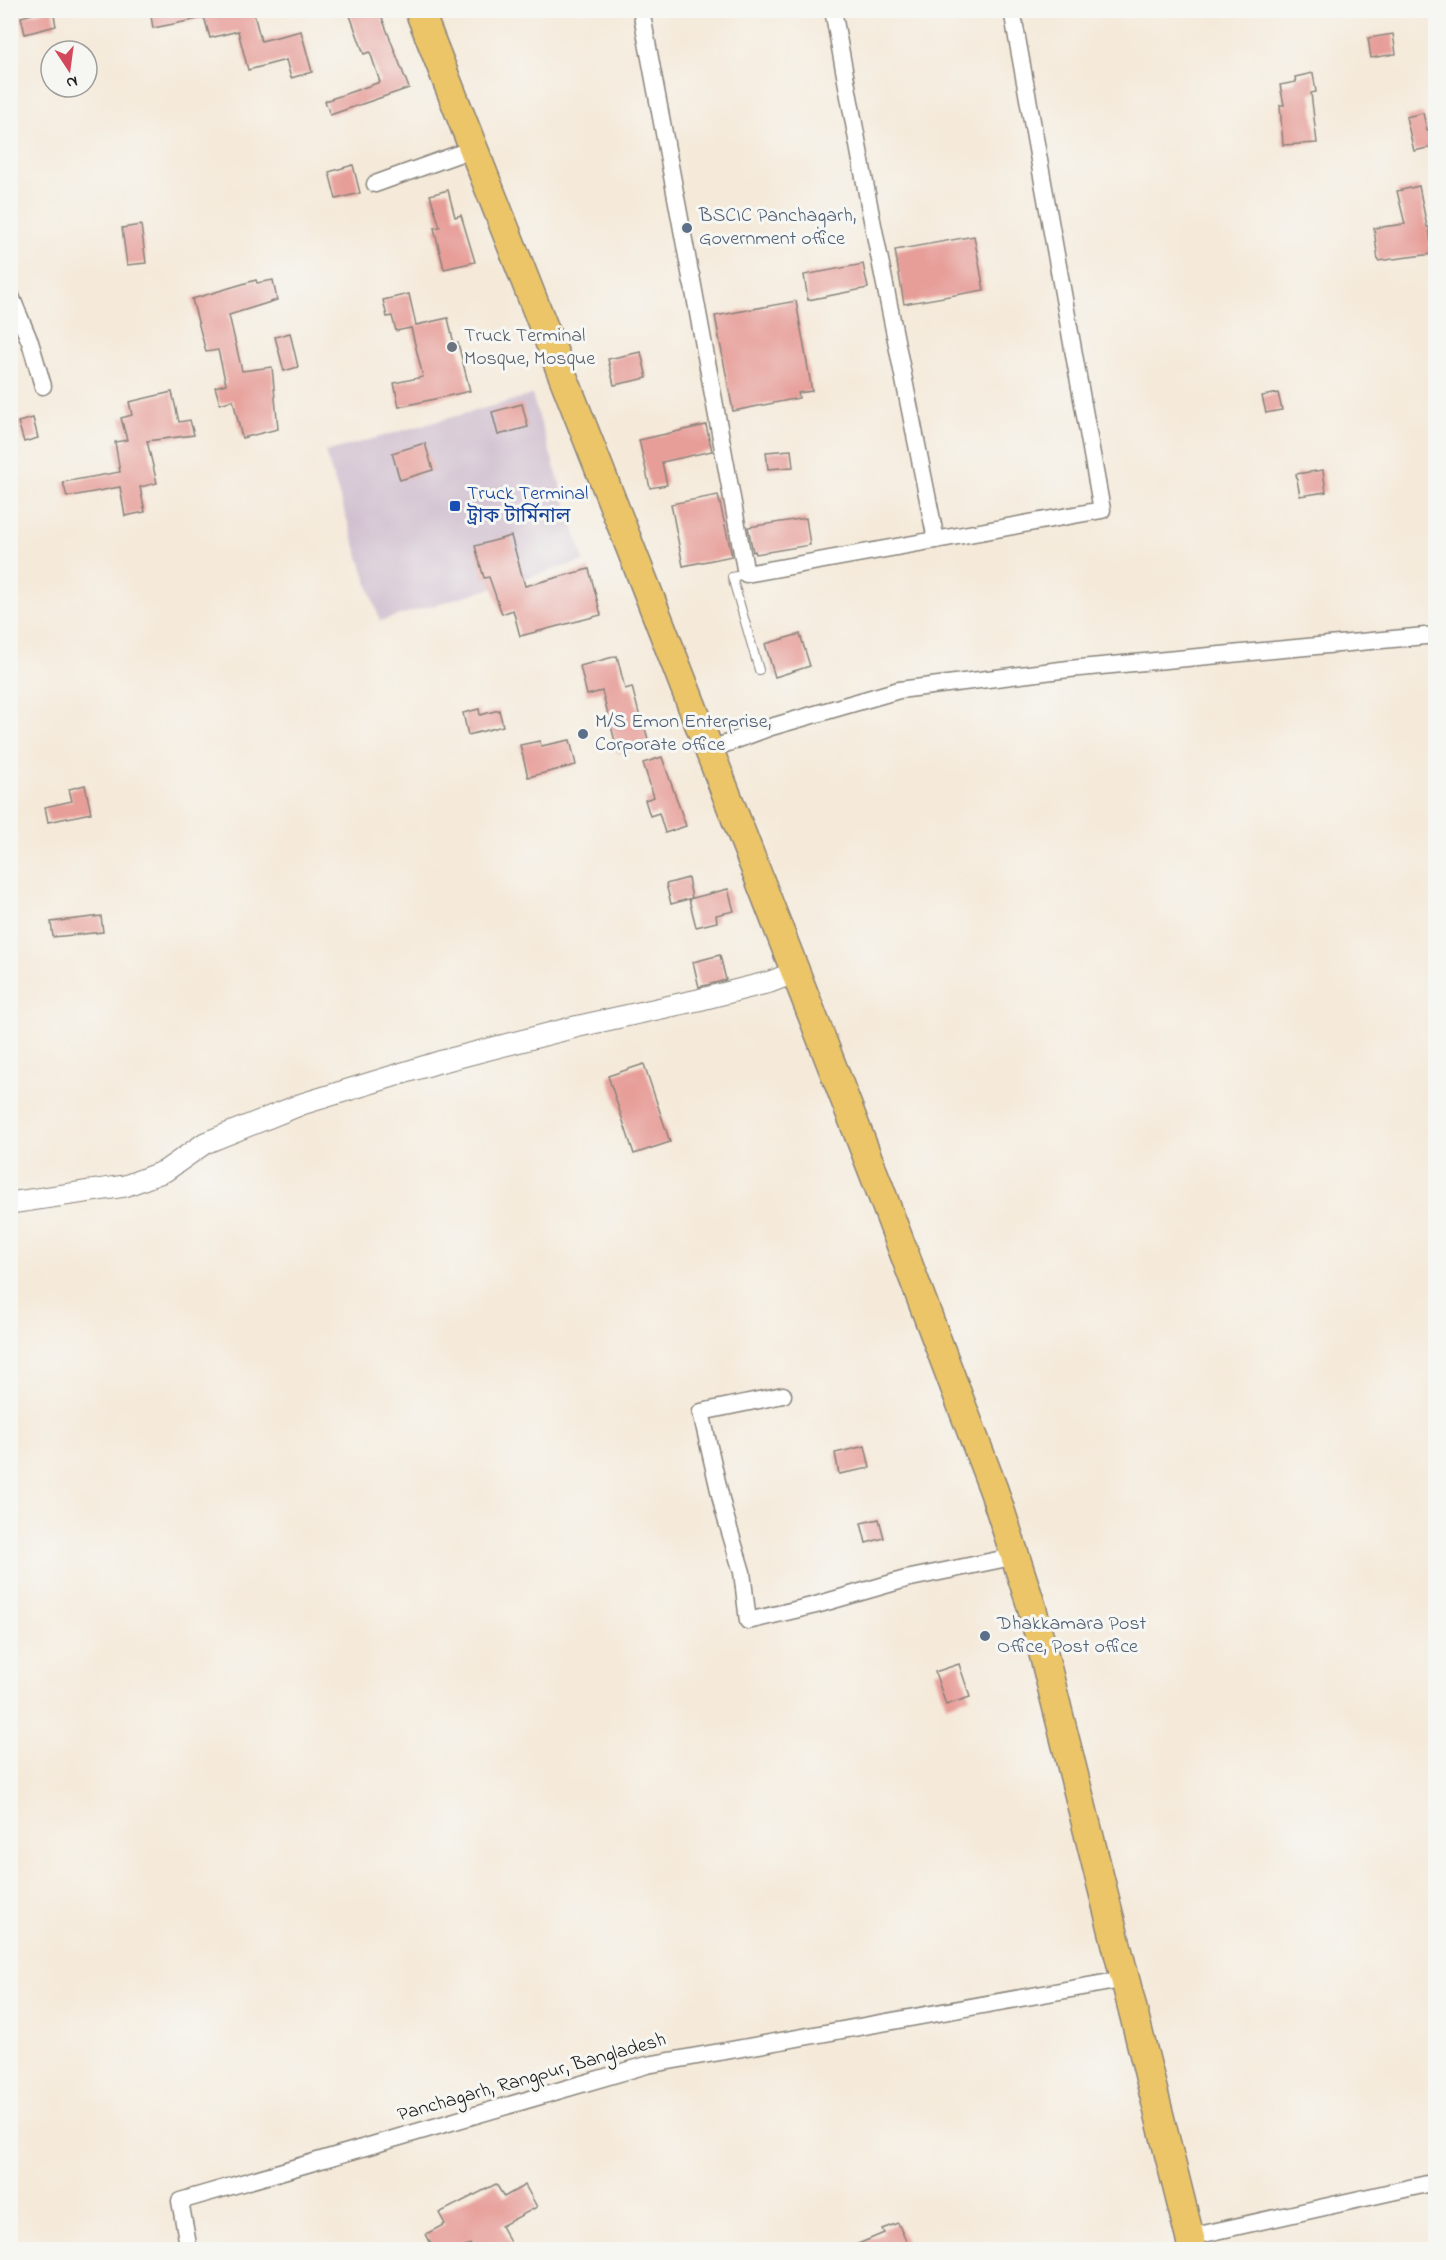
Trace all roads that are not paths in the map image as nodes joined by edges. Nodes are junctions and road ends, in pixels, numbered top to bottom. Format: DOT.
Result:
graph roads {
  1 [pos="419,10"];
  2 [pos="641,10"];
  3 [pos="833,10"];
  4 [pos="1012,10"];
  5 [pos="475,148"];
  6 [pos="375,184"];
  7 [pos="10,294"];
  8 [pos="43,386"];
  9 [pos="936,540"];
  10 [pos="746,574"];
  11 [pos="1436,635"];
  12 [pos="759,670"];
  13 [pos="709,750"];
  14 [pos="796,972"];
  15 [pos="10,1203"];
  16 [pos="783,1395"];
  17 [pos="1017,1556"];
  18 [pos="1127,1979"];
  19 [pos="1436,2182"];
  20 [pos="1192,2243"];
  21 [pos="189,2250"];
  1 -- 5 [label="highway"];
  2 -- 10 [label="street"];
  3 -- 9 [label="street"];
  4 -- 9 [label="street"];
  5 -- 6 [label="street"];
  5 -- 13 [label="highway"];
  7 -- 8 [label="street"];
  9 -- 10 [label="street"];
  10 -- 12 [label="lane"];
  11 -- 13 [label="street"];
  13 -- 14 [label="highway"];
  14 -- 15 [label="street"];
  14 -- 17 [label="highway"];
  16 -- 17 [label="street"];
  17 -- 18 [label="highway"];
  18 -- 20 [label="highway"];
  18 -- 21 [label="street, Panchagarh, Rangpur, Bangladesh"];
  19 -- 20 [label="street"];
}
